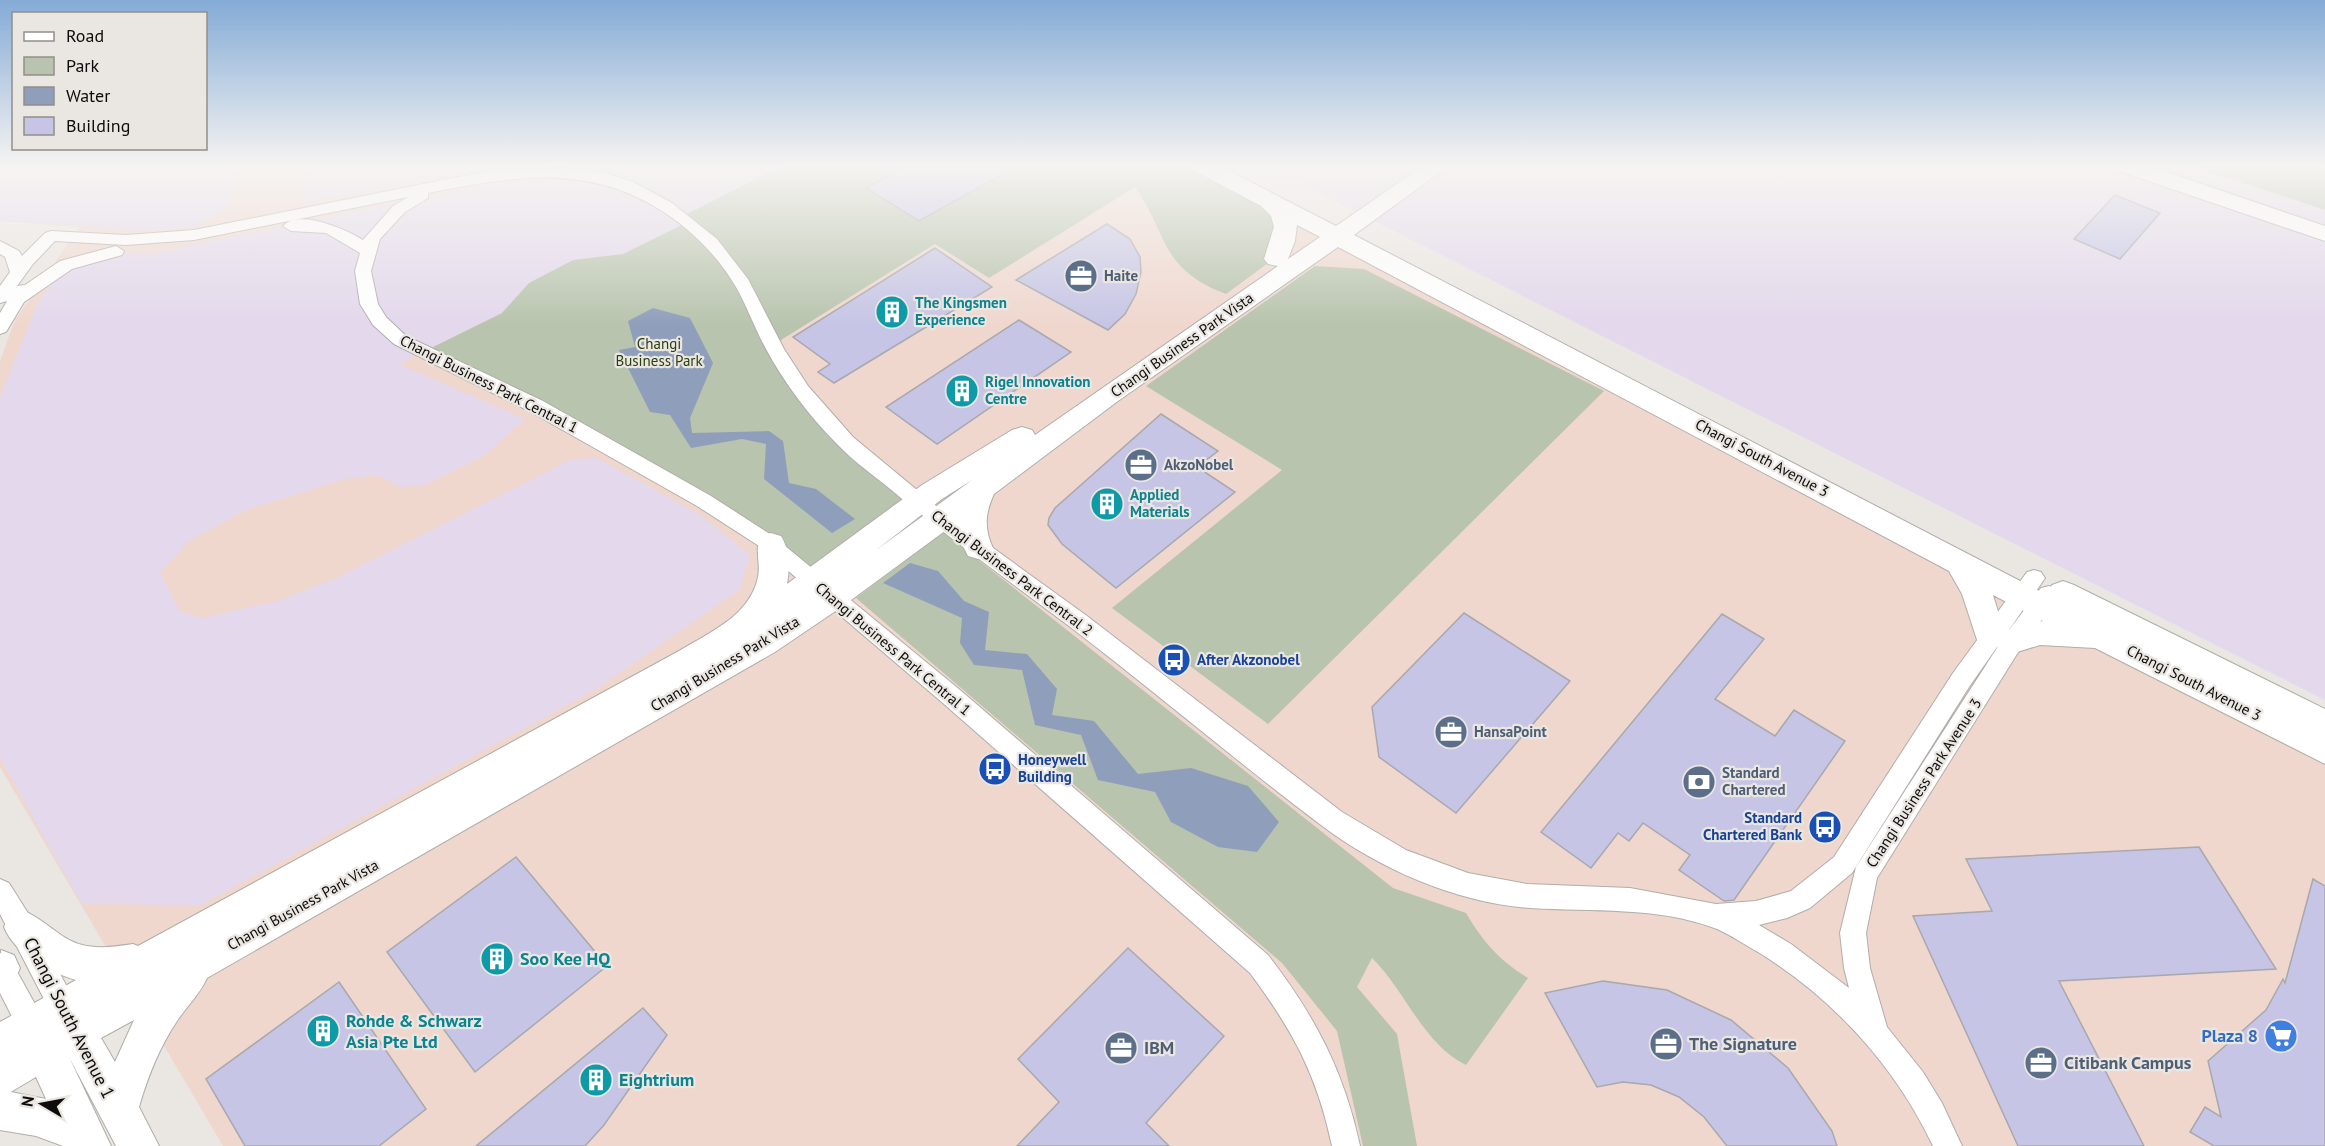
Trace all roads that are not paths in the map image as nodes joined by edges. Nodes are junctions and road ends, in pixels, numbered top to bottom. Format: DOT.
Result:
graph roads {
  1 [pos="277,218"];
  2 [pos="390,218"];
  3 [pos="682,218"];
  4 [pos="1284,218"];
  5 [pos="1314,218"];
  6 [pos="1321,218"];
  7 [pos="1346,218"];
  8 [pos="1349,218"];
  9 [pos="2280,218"];
  10 [pos="1335,227"];
  11 [pos="2325,234"];
  12 [pos="54,241"];
  13 [pos="0,246"];
  14 [pos="116,251"];
  15 [pos="367,251"];
  16 [pos="1281,264"];
  17 [pos="1399,269"];
  18 [pos="18,272"];
  19 [pos="8,299"];
  20 [pos="0,328"];
  21 [pos="984,486"];
  22 [pos="929,511"];
  23 [pos="771,544"];
  24 [pos="978,548"];
  25 [pos="1958,561"];
  26 [pos="822,590"];
  27 [pos="2037,591"];
  28 [pos="751,623"];
  29 [pos="2105,638"];
  30 [pos="2002,639"];
  31 [pos="2325,725"];
  32 [pos="2325,750"];
  33 [pos="0,891"];
  34 [pos="1717,916"];
  35 [pos="22,927"];
  36 [pos="150,959"];
  37 [pos="204,961"];
  38 [pos="0,968"];
  39 [pos="43,1031"];
  40 [pos="1875,1032"];
  41 [pos="0,1076"];
  42 [pos="0,1110"];
  43 [pos="118,1112"];
  44 [pos="87,1140"];
  45 [pos="138,1146"];
  46 [pos="1346,1146"];
  47 [pos="1948,1146"];
  1 -- 12 [label="street, Changi Business Park Central 2"];
  2 -- 15 [label="street, Changi Business Park Central 1"];
  3 -- 22 [label="street, Changi Business Park Central 2"];
  4 -- 16 [label="main road"];
  5 -- 10 [label="main road, Changi South Avenue 3"];
  6 -- 10 [label="main road, Changi South Avenue 3"];
  7 -- 10 [label="main road"];
  8 -- 10 [label="main road"];
  9 -- 11 [label="main road"];
  10 -- 16 [label="main road, Changi Business Park Vista"];
  10 -- 17 [label="main road, Changi South Avenue 3"];
  10 -- 27 [label="main road, Changi South Avenue 3"];
  12 -- 14 [label="street"];
  12 -- 18 [label="street"];
  12 -- 19 [label="street"];
  13 -- 18 [label="street"];
  14 -- 15 [label="street"];
  14 -- 19 [label="street"];
  15 -- 23 [label="street, Changi Business Park Central 1"];
  16 -- 17 [label="main road"];
  16 -- 21 [label="main road, Changi Business Park Vista"];
  16 -- 22 [label="main road, Changi Business Park Vista"];
  17 -- 25 [label="main road, Changi South Avenue 3"];
  18 -- 19 [label="street"];
  19 -- 20 [label="street"];
  21 -- 22 [label="main road, Changi Business Park Vista"];
  21 -- 24 [label="main road"];
  22 -- 24 [label="street, Changi Business Park Central 2"];
  22 -- 26 [label="main road, Changi Business Park Vista"];
  23 -- 26 [label="street, Changi Business Park Central 1"];
  23 -- 28 [label="main road"];
  24 -- 34 [label="street, Changi Business Park Central 2"];
  25 -- 27 [label="main road, Changi South Avenue 3"];
  25 -- 30 [label="main road"];
  26 -- 28 [label="main road, Changi Business Park Vista"];
  26 -- 37 [label="main road, Changi Business Park Vista"];
  26 -- 46 [label="street, Changi Business Park Central 1"];
  27 -- 29 [label="main road, Changi South Avenue 3"];
  27 -- 30 [label="street, Changi Business Park Avenue 3"];
  27 -- 31 [label="main road, Changi South Avenue 3"];
  28 -- 36 [label="main road, Changi Business Park Vista"];
  29 -- 30 [label="main road"];
  29 -- 32 [label="main road, Changi South Avenue 3"];
  30 -- 34 [label="street, Changi Business Park Avenue 3"];
  30 -- 40 [label="street, Changi Business Park Avenue 3"];
  33 -- 35 [label="street, Changi South Avenue 1"];
  34 -- 40 [label="street, Changi Business Park Central 2"];
  35 -- 36 [label="main road"];
  35 -- 39 [label="street, Changi South Avenue 1"];
  36 -- 39 [label="main road, Changi Business Park Vista"];
  37 -- 39 [label="main road, Changi Business Park Vista"];
  37 -- 43 [label="main road"];
  38 -- 39 [label="street, Changi South Avenue 1"];
  39 -- 41 [label="main road"];
  39 -- 43 [label="main road, Changi South Avenue 1"];
  39 -- 44 [label="main road, Changi South Avenue 1"];
  40 -- 47 [label="street, Changi Business Park Central 2"];
  42 -- 44 [label="main road"];
  43 -- 45 [label="main road, Changi South Avenue 1"];
}
